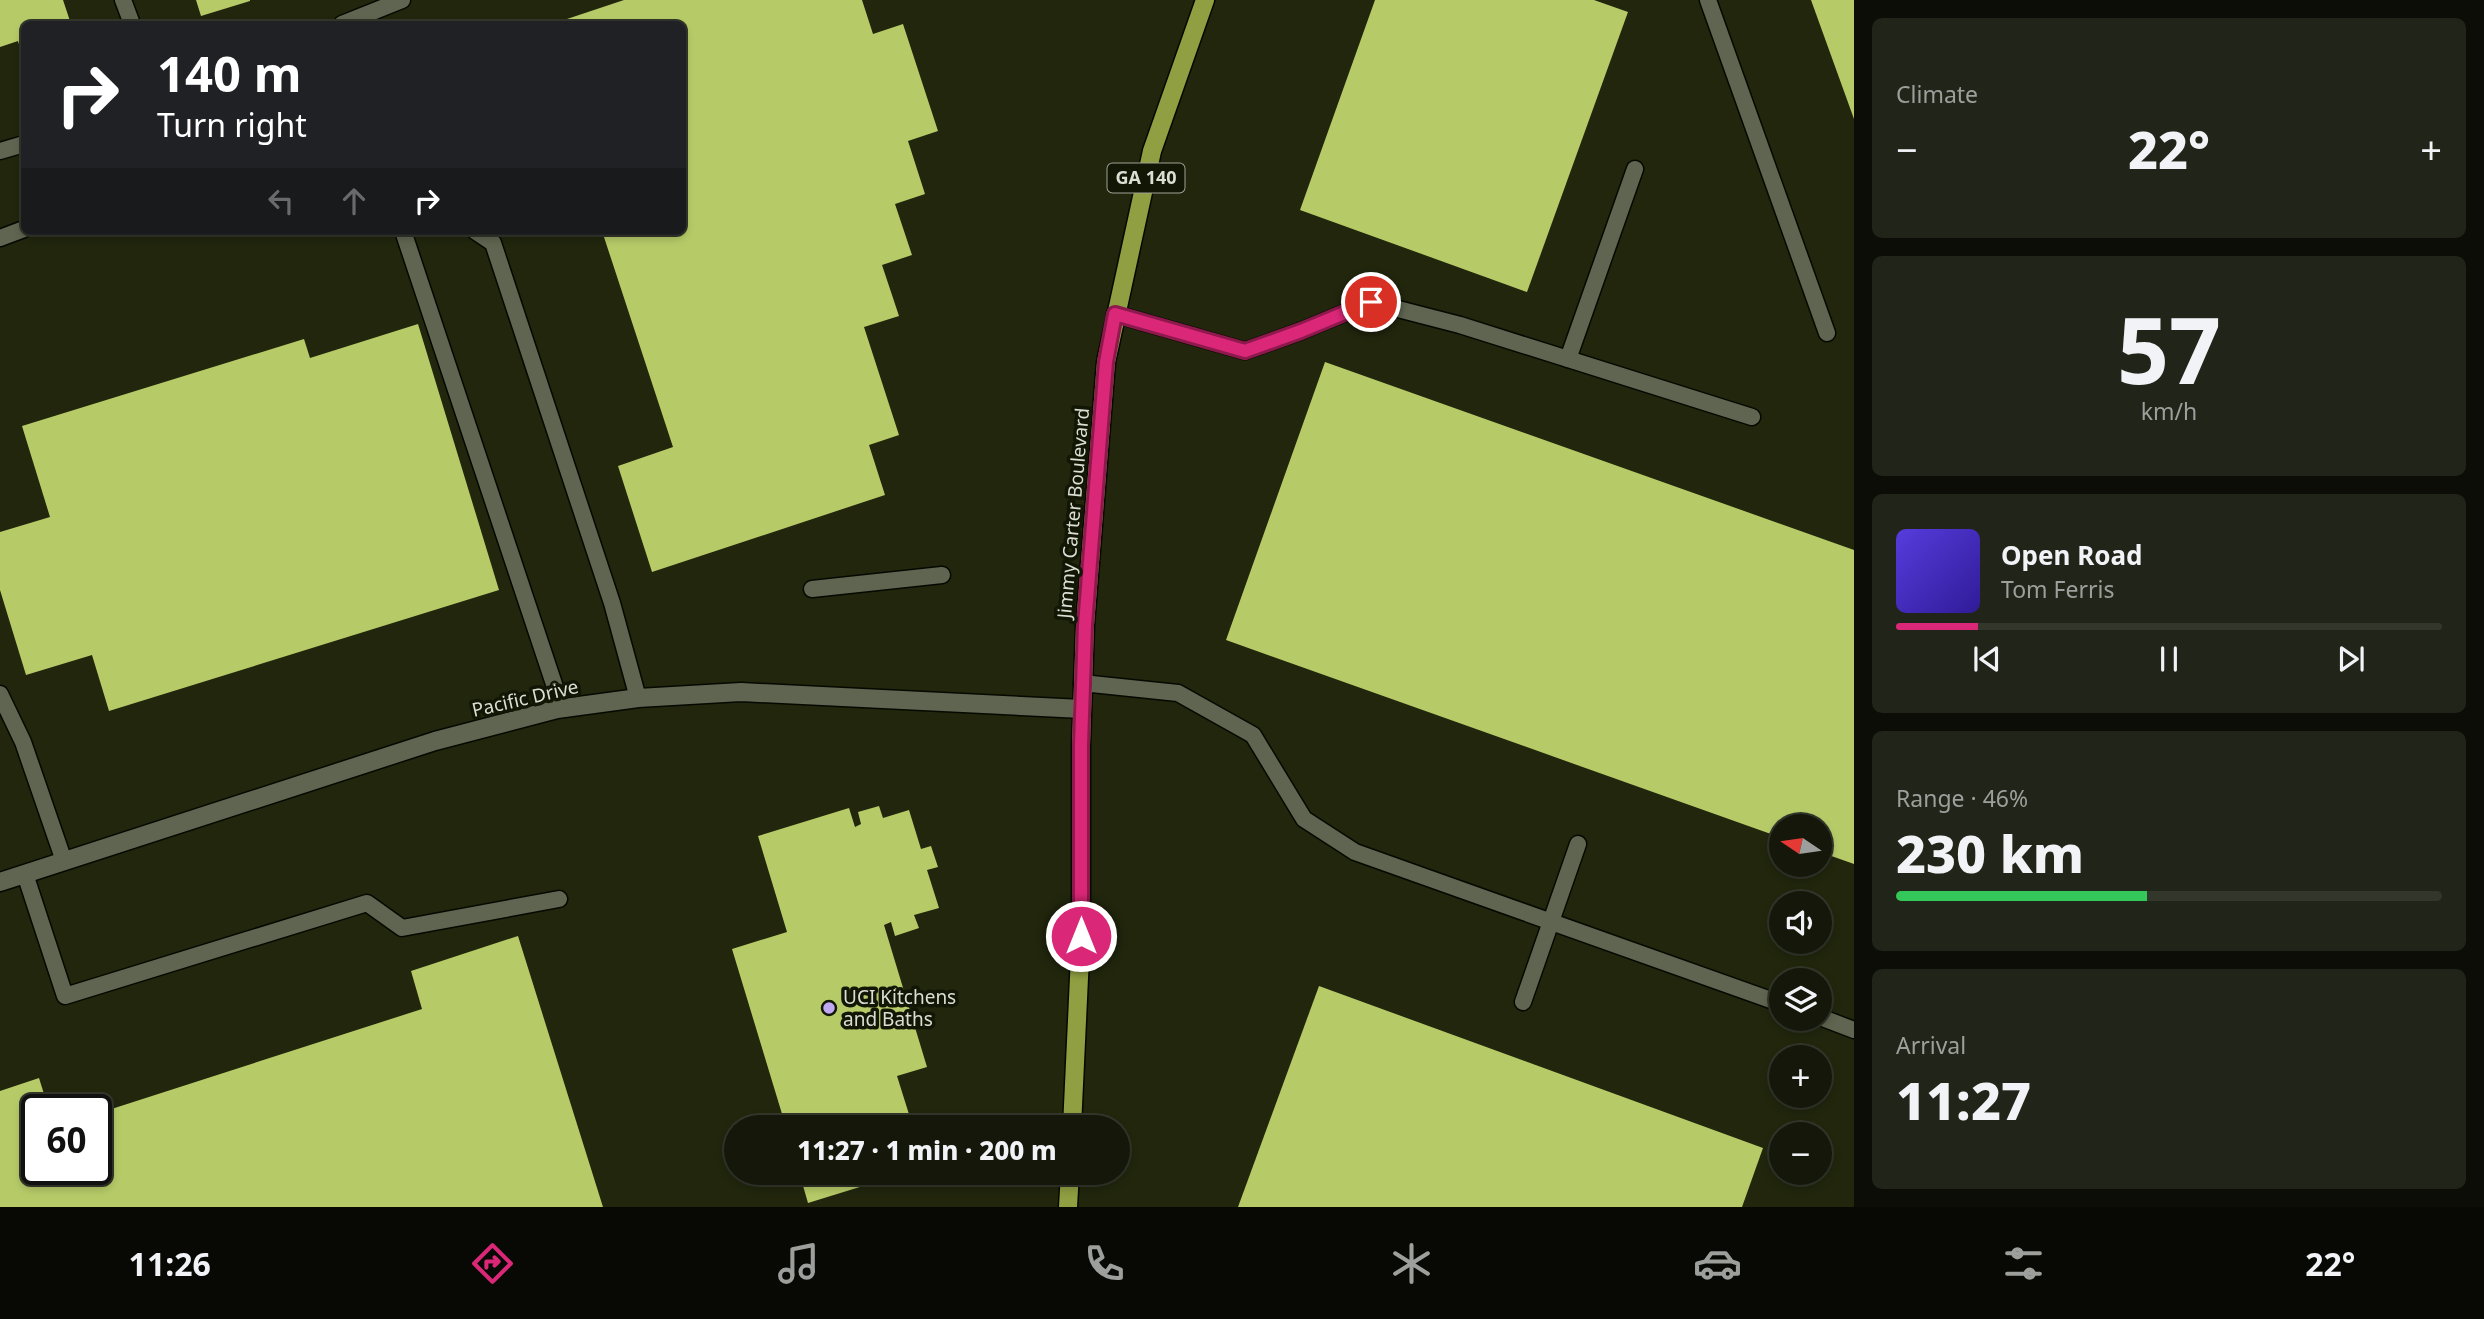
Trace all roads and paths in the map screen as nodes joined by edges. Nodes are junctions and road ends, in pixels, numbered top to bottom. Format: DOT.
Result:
graph roads {
  1 [pos="123,0"];
  2 [pos="398,0"];
  3 [pos="1205,0"];
  4 [pos="1709,0"];
  5 [pos="131,21"];
  6 [pos="349,21"];
  7 [pos="21,145"];
  8 [pos="0,151"];
  9 [pos="1636,169"];
  10 [pos="21,230"];
  11 [pos="404,235"];
  12 [pos="481,235"];
  13 [pos="0,237"];
  14 [pos="1115,314"];
  15 [pos="1828,333"];
  16 [pos="1567,359"];
  17 [pos="1752,417"];
  18 [pos="942,575"];
  19 [pos="812,589"];
  20 [pos="1083,683"];
  21 [pos="0,694"];
  22 [pos="638,698"];
  23 [pos="562,708"];
  24 [pos="1082,709"];
  25 [pos="1578,845"];
  26 [pos="64,861"];
  27 [pos="25,874"];
  28 [pos="0,882"];
  29 [pos="559,899"];
  30 [pos="1552,921"];
  31 [pos="1769,999"];
  32 [pos="1523,1002"];
  33 [pos="1832,1022"];
  34 [pos="1854,1030"];
  35 [pos="1073,1115"];
  36 [pos="1069,1185"];
  37 [pos="1068,1207"];
  1 -- 5 [label="lane"];
  2 -- 6 [label="lane"];
  3 -- 14 [label="main road, Jimmy Carter Boulevard / GA 140"];
  4 -- 15 [label="lane"];
  7 -- 8 [label="lane"];
  9 -- 16 [label="lane"];
  10 -- 13 [label="lane"];
  11 -- 23 [label="lane"];
  12 -- 22 [label="lane"];
  14 -- 16 [label="lane"];
  14 -- 20 [label="main road, Jimmy Carter Boulevard / GA 140"];
  16 -- 17 [label="lane"];
  18 -- 19 [label="lane"];
  20 -- 24 [label="main road, Jimmy Carter Boulevard / GA 140"];
  20 -- 30 [label="lane"];
  21 -- 26 [label="lane"];
  22 -- 23 [label="street, Pacific Drive"];
  22 -- 24 [label="street, Pacific Drive"];
  23 -- 26 [label="street, Pacific Drive"];
  24 -- 35 [label="main road, Jimmy Carter Boulevard / GA 140"];
  25 -- 30 [label="lane"];
  26 -- 27 [label="street, Pacific Drive"];
  27 -- 28 [label="street, Pacific Drive"];
  27 -- 29 [label="lane"];
  30 -- 31 [label="lane"];
  30 -- 32 [label="lane"];
  33 -- 34 [label="lane"];
  36 -- 37 [label="main road"];
}
